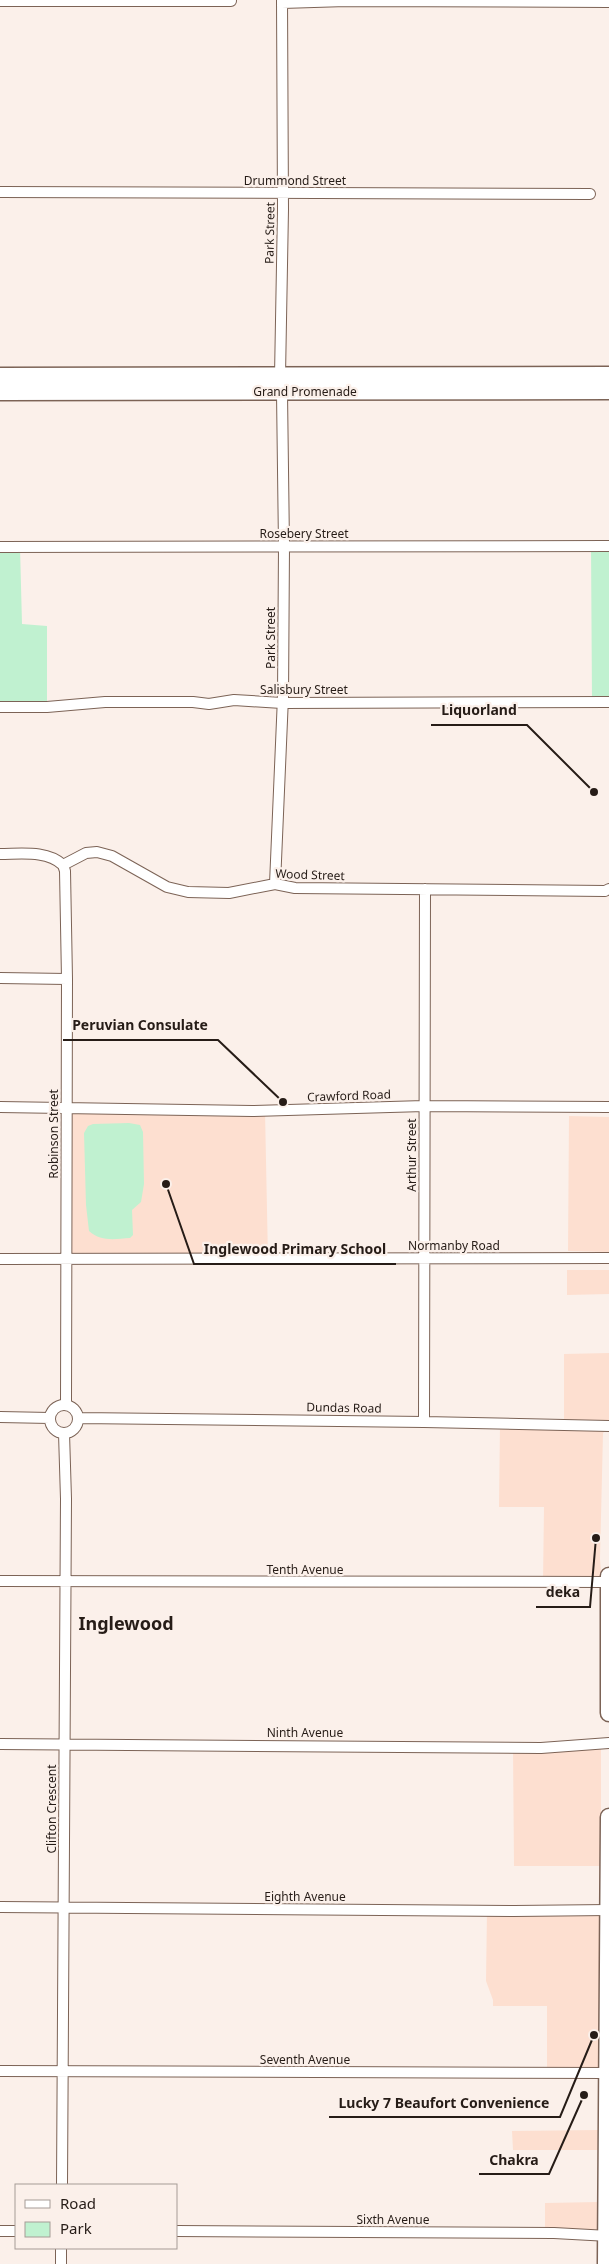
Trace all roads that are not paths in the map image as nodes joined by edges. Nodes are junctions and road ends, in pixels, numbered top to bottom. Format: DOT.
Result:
graph roads {
  1 [pos="0,1"];
  2 [pos="231,1"];
  3 [pos="282,2"];
  4 [pos="609,2"];
  5 [pos="0,192"];
  6 [pos="283,193"];
  7 [pos="590,194"];
  8 [pos="609,375"];
  9 [pos="0,376"];
  10 [pos="281,384"];
  11 [pos="609,391"];
  12 [pos="0,392"];
  13 [pos="284,546"];
  14 [pos="609,546"];
  15 [pos="0,547"];
  16 [pos="282,702"];
  17 [pos="609,702"];
  18 [pos="0,707"];
  19 [pos="0,854"];
  20 [pos="63,865"];
  21 [pos="275,884"];
  22 [pos="425,889"];
  23 [pos="608,891"];
  24 [pos="0,978"];
  25 [pos="67,979"];
  26 [pos="424,1106"];
  27 [pos="66,1107"];
  28 [pos="609,1107"];
  29 [pos="0,1108"];
  30 [pos="609,1258"];
  31 [pos="0,1259"];
  32 [pos="424,1259"];
  33 [pos="66,1260"];
  34 [pos="66,1404"];
  35 [pos="0,1417"];
  36 [pos="50,1418"];
  37 [pos="79,1418"];
  38 [pos="424,1422"];
  39 [pos="609,1426"];
  40 [pos="64,1433"];
  41 [pos="609,1576"];
  42 [pos="0,1581"];
  43 [pos="64,1582"];
  44 [pos="609,1582"];
  45 [pos="609,1713"];
  46 [pos="0,1744"];
  47 [pos="65,1744"];
  48 [pos="609,1744"];
  49 [pos="609,1818"];
  50 [pos="0,1907"];
  51 [pos="64,1908"];
  52 [pos="608,1910"];
  53 [pos="0,2071"];
  54 [pos="63,2071"];
  55 [pos="608,2073"];
  56 [pos="62,2184"];
  57 [pos="0,2231"];
  58 [pos="15,2231"];
  59 [pos="178,2231"];
  60 [pos="607,2235"];
  61 [pos="61,2249"];
  62 [pos="61,2264"];
  63 [pos="606,2264"];
  1 -- 2 [label="street"];
  3 -- 4 [label="street"];
  3 -- 6 [label="street, Park Street"];
  5 -- 6 [label="street, Drummond Street"];
  6 -- 7 [label="street, Drummond Street"];
  6 -- 10 [label="street, Park Street"];
  8 -- 10 [label="main road, Grand Promenade"];
  9 -- 10 [label="main road, Grand Promenade"];
  10 -- 11 [label="main road, Grand Promenade"];
  10 -- 12 [label="main road, Grand Promenade"];
  10 -- 13 [label="street, Park Street"];
  13 -- 14 [label="street, Rosebery Street"];
  13 -- 15 [label="street, Rosebery Street"];
  13 -- 16 [label="street, Park Street"];
  16 -- 17 [label="street, Salisbury Street"];
  16 -- 18 [label="street, Salisbury Street"];
  16 -- 21 [label="street, Park Street"];
  19 -- 20 [label="street"];
  20 -- 21 [label="street, Wood Street"];
  20 -- 25 [label="street, Robinson Street"];
  21 -- 22 [label="street, Wood Street"];
  22 -- 23 [label="street, Wood Street"];
  22 -- 26 [label="street, Arthur Street"];
  24 -- 25 [label="street"];
  25 -- 27 [label="street, Robinson Street"];
  26 -- 27 [label="street, Crawford Road"];
  26 -- 28 [label="street, Crawford Road"];
  26 -- 32 [label="street, Arthur Street"];
  27 -- 29 [label="street, Crawford Road"];
  27 -- 33 [label="street, Robinson Street"];
  30 -- 32 [label="street, Normanby Road"];
  31 -- 33 [label="street, Normanby Road"];
  32 -- 33 [label="street, Normanby Road"];
  32 -- 38 [label="street, Arthur Street"];
  33 -- 34 [label="street, Robinson Street"];
  34 -- 36 [label="street"];
  34 -- 37 [label="street"];
  35 -- 36 [label="street"];
  36 -- 40 [label="street"];
  37 -- 38 [label="street, Dundas Road"];
  37 -- 40 [label="street"];
  38 -- 39 [label="street, Dundas Road"];
  40 -- 43 [label="street, Clifton Crescent"];
  41 -- 44 [label="main road"];
  42 -- 43 [label="street, Tenth Avenue"];
  43 -- 44 [label="street, Tenth Avenue"];
  43 -- 47 [label="street, Clifton Crescent"];
  44 -- 45 [label="main road"];
  46 -- 47 [label="street, Ninth Avenue"];
  47 -- 48 [label="street, Ninth Avenue"];
  47 -- 51 [label="street, Clifton Crescent"];
  49 -- 52 [label="main road"];
  50 -- 51 [label="street, Eighth Avenue"];
  51 -- 52 [label="street, Eighth Avenue"];
  51 -- 54 [label="street, Clifton Crescent"];
  52 -- 55 [label="main road"];
  53 -- 54 [label="street, Seventh Avenue"];
  54 -- 55 [label="street, Seventh Avenue"];
  54 -- 56 [label="street, Clifton Crescent"];
  55 -- 60 [label="main road"];
  57 -- 58 [label="street"];
  59 -- 60 [label="street, Sixth Avenue"];
  60 -- 63 [label="main road"];
  61 -- 62 [label="street"];
}
